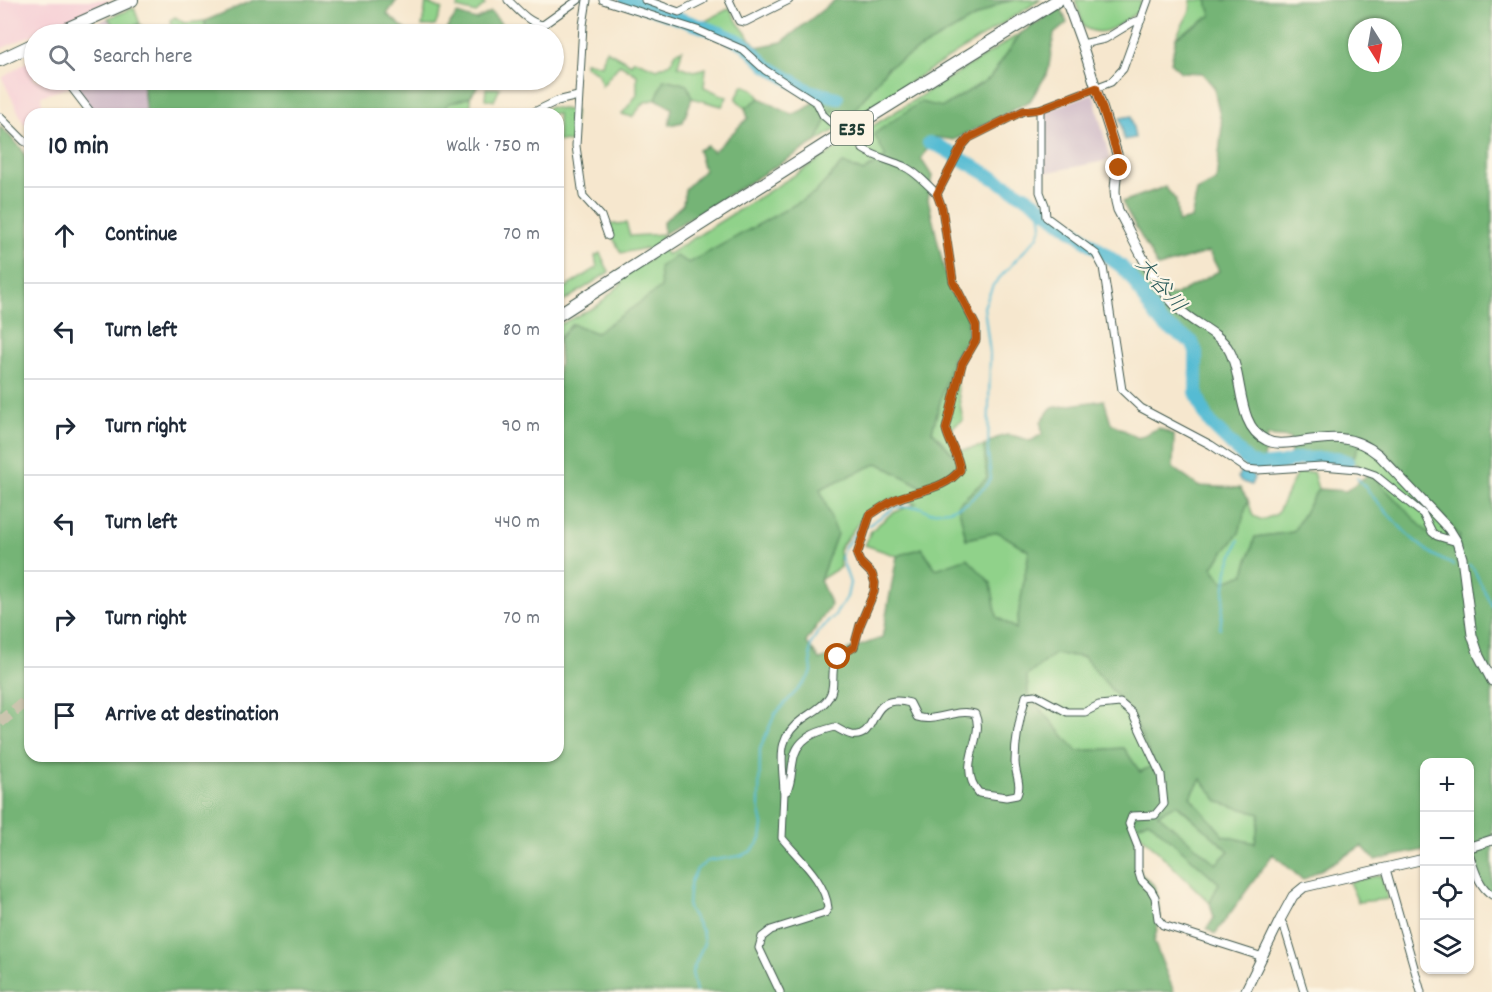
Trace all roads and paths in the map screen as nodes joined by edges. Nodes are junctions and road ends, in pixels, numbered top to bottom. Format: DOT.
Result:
graph roads {
  1 [pos="132,0"];
  2 [pos="508,0"];
  3 [pos="578,0"];
  4 [pos="587,0"];
  5 [pos="603,0"];
  6 [pos="645,0"];
  7 [pos="703,0"];
  8 [pos="729,0"];
  9 [pos="789,0"];
  10 [pos="1058,0"];
  11 [pos="1066,0"];
  12 [pos="1148,0"];
  13 [pos="1141,20"];
  14 [pos="81,24"];
  15 [pos="537,24"];
  16 [pos="544,24"];
  17 [pos="1082,44"];
  18 [pos="24,49"];
  19 [pos="0,60"];
  20 [pos="1096,88"];
  21 [pos="74,90"];
  22 [pos="578,96"];
  23 [pos="87,108"];
  24 [pos="542,108"];
  25 [pos="1040,109"];
  26 [pos="0,117"];
  27 [pos="831,122"];
  28 [pos="24,141"];
  29 [pos="863,149"];
  30 [pos="937,194"];
  31 [pos="608,236"];
  32 [pos="564,311"];
  33 [pos="1457,542"];
  34 [pos="1492,681"];
  35 [pos="784,792"];
  36 [pos="1492,840"];
  37 [pos="1474,846"];
  38 [pos="1420,860"];
  39 [pos="1473,866"];
  40 [pos="1386,868"];
  41 [pos="1492,895"];
  42 [pos="1280,920"];
  43 [pos="1263,957"];
  44 [pos="780,992"];
  45 [pos="1245,992"];
  46 [pos="1304,992"];
  47 [pos="1421,992"];
  1 -- 14 [label="highway"];
  2 -- 15 [label="street"];
  3 -- 16 [label="street"];
  4 -- 22 [label="street"];
  5 -- 27 [label="street"];
  6 -- 7 [label="street"];
  8 -- 9 [label="street"];
  10 -- 32 [label="highway, E35"];
  11 -- 17 [label="street"];
  12 -- 13 [label="street"];
  13 -- 17 [label="street"];
  13 -- 20 [label="street"];
  17 -- 20 [label="street"];
  18 -- 19 [label="highway"];
  20 -- 25 [label="street"];
  20 -- 33 [label="street"];
  21 -- 23 [label="street"];
  22 -- 24 [label="street"];
  22 -- 31 [label="street"];
  25 -- 30 [label="street"];
  25 -- 33 [label="street"];
  26 -- 28 [label="street"];
  29 -- 30 [label="street"];
  30 -- 35 [label="street"];
  33 -- 34 [label="street"];
  35 -- 43 [label="street"];
  35 -- 44 [label="street"];
  36 -- 37 [label="street"];
  38 -- 40 [label="street"];
  39 -- 41 [label="street"];
  40 -- 42 [label="street"];
  40 -- 47 [label="street"];
  42 -- 43 [label="street"];
  42 -- 46 [label="street"];
  43 -- 45 [label="street"];
}
